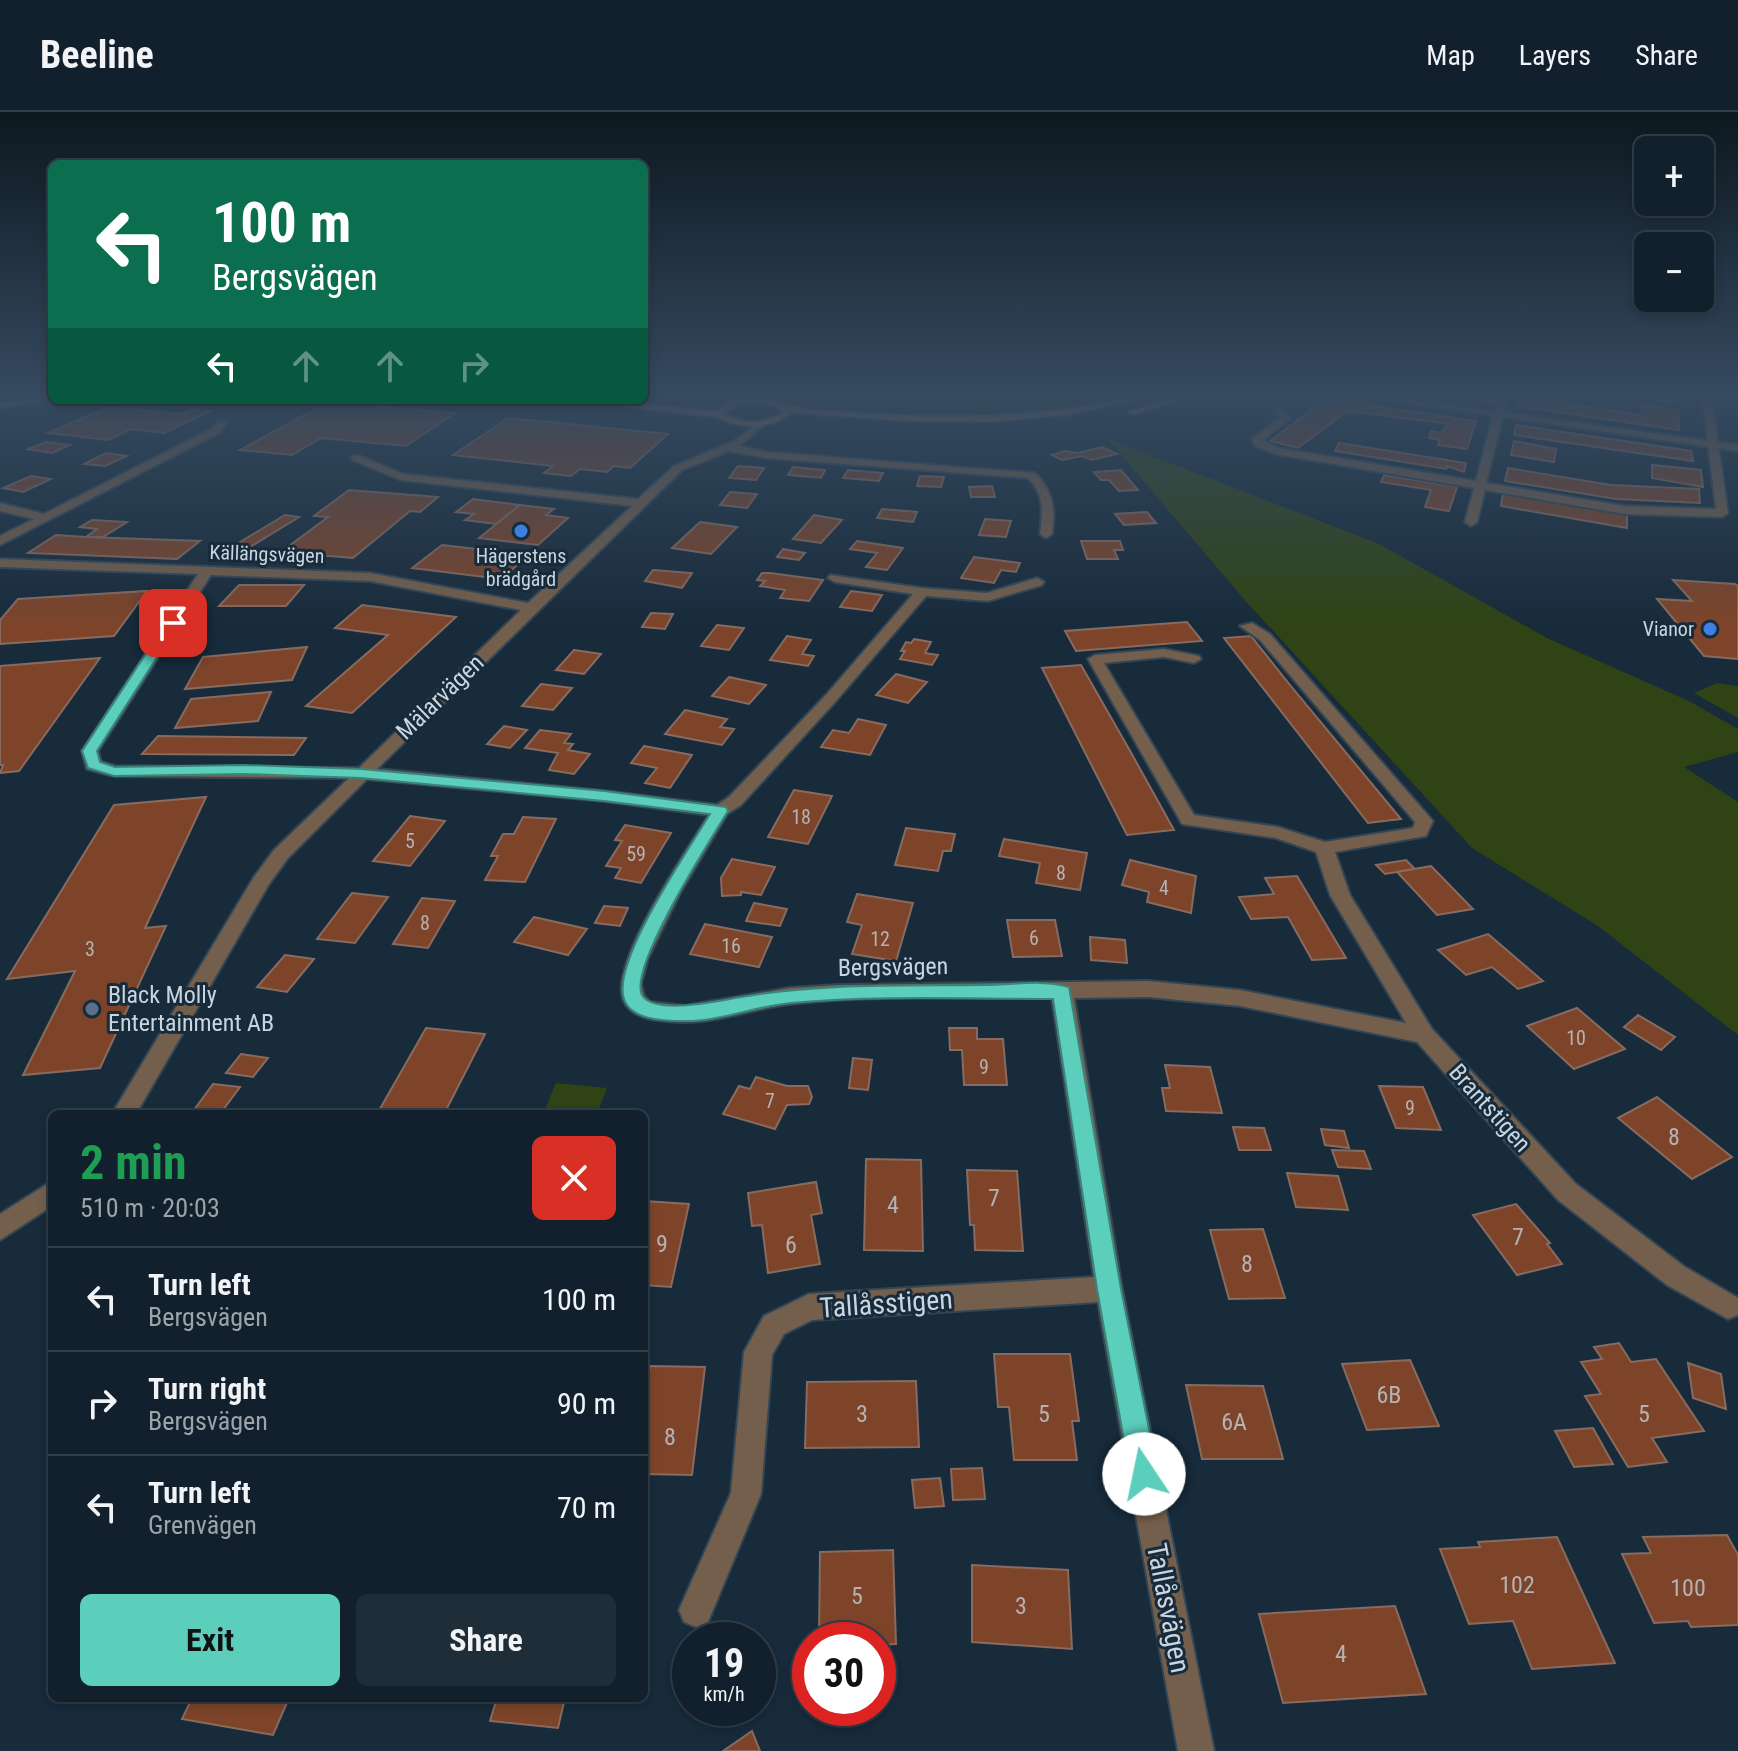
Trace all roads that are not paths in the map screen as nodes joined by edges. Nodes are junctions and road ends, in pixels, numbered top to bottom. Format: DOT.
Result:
graph roads {
  1 [pos="134,472"];
  2 [pos="390,472"];
  3 [pos="673,472"];
  4 [pos="998,472"];
  5 [pos="1405,472"];
  6 [pos="1484,472"];
  7 [pos="1718,472"];
  8 [pos="1481,485"];
  9 [pos="640,503"];
  10 [pos="0,507"];
  11 [pos="45,518"];
  12 [pos="1471,522"];
  13 [pos="1046,534"];
  14 [pos="0,541"];
  15 [pos="0,563"];
  16 [pos="206,572"];
  17 [pos="835,578"];
  18 [pos="1037,582"];
  19 [pos="922,592"];
  20 [pos="531,608"];
  21 [pos="1247,626"];
  22 [pos="1194,659"];
  23 [pos="361,773"];
  24 [pos="720,811"];
  25 [pos="1324,848"];
  26 [pos="1062,992"];
  27 [pos="1424,1035"];
  28 [pos="126,1110"];
  29 [pos="48,1195"];
  30 [pos="0,1228"];
  31 [pos="1109,1289"];
  32 [pos="1728,1306"];
  33 [pos="696,1610"];
  34 [pos="1196,1751"];
  1 -- 11 [label="street"];
  2 -- 9 [label="street"];
  3 -- 9 [label="street, Mälarvägen"];
  4 -- 13 [label="street"];
  5 -- 8 [label="street"];
  6 -- 8 [label="street"];
  7 -- 8 [label="street"];
  8 -- 12 [label="street"];
  9 -- 20 [label="street, Mälarvägen"];
  10 -- 11 [label="street"];
  11 -- 14 [label="street"];
  15 -- 16 [label="street, Källängsvägen"];
  16 -- 20 [label="street, Källängsvägen"];
  16 -- 23 [label="street"];
  17 -- 19 [label="street"];
  18 -- 19 [label="street"];
  19 -- 24 [label="street, Bergsvägen"];
  20 -- 23 [label="street, Mälarvägen"];
  21 -- 25 [label="street"];
  22 -- 25 [label="street"];
  23 -- 24 [label="street"];
  23 -- 28 [label="street, Mälarvägen"];
  24 -- 26 [label="street, Bergsvägen"];
  25 -- 27 [label="street, Brantstigen"];
  26 -- 27 [label="street, Bergsvägen"];
  26 -- 31 [label="street, Tallåsvägen"];
  27 -- 32 [label="street, Brantstigen"];
  29 -- 30 [label="street"];
  31 -- 33 [label="street, Tallåsstigen"];
  31 -- 34 [label="street, Tallåsvägen"];
}
